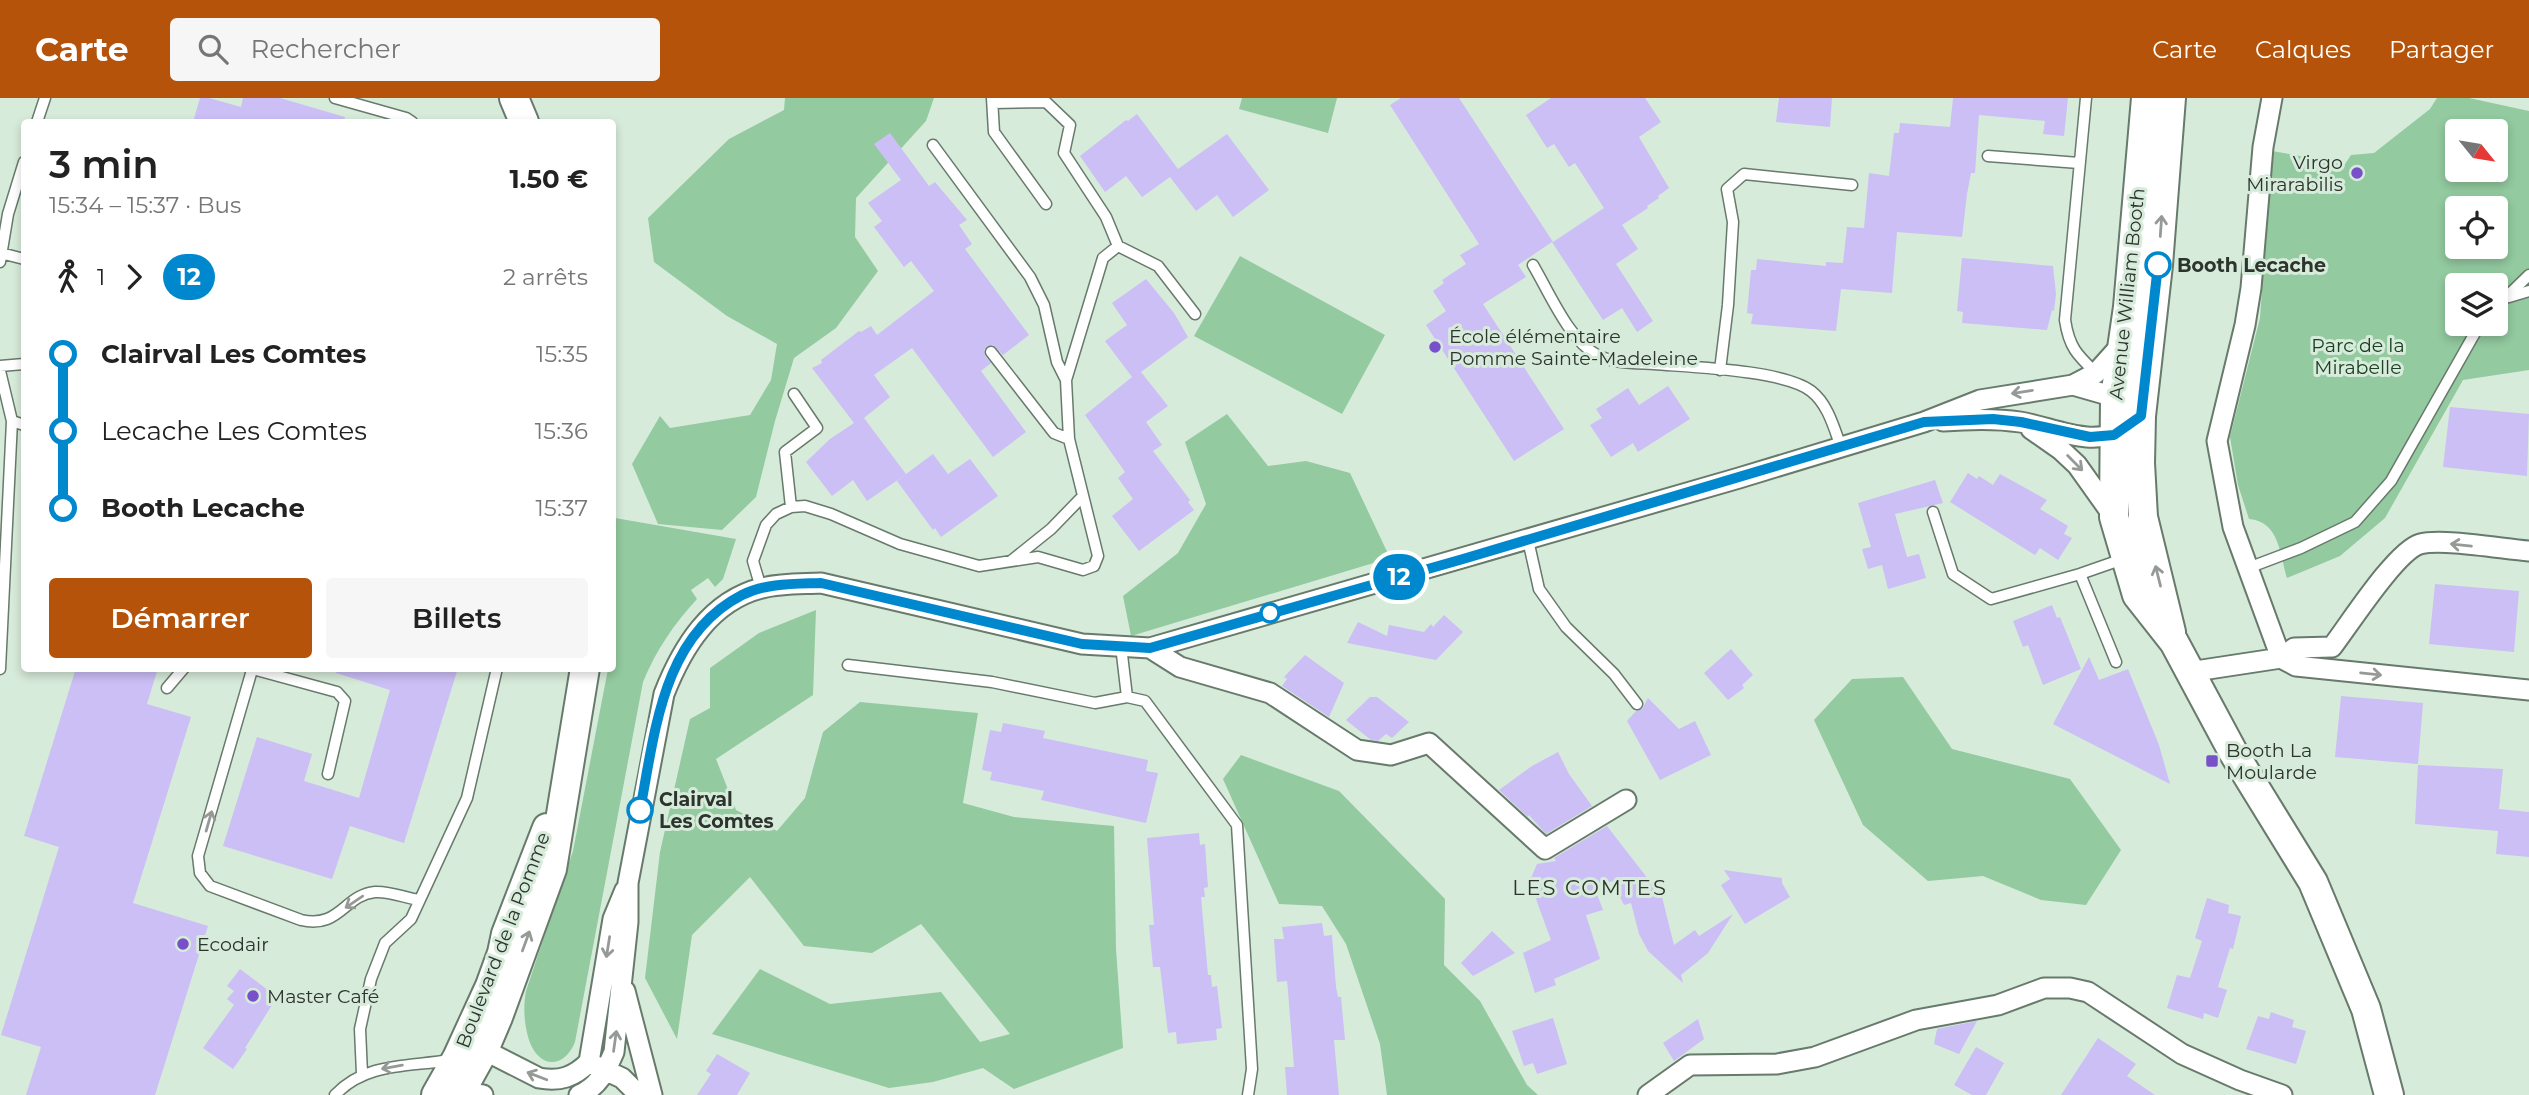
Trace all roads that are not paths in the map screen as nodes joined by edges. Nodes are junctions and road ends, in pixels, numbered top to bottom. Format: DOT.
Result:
graph roads {
  1 [pos="45,98"];
  2 [pos="335,98"];
  3 [pos="514,98"];
  4 [pos="2086,98"];
  5 [pos="2146,98"];
  6 [pos="2171,98"];
  7 [pos="2272,98"];
  8 [pos="993,100"];
  9 [pos="38,119"];
  10 [pos="408,119"];
  11 [pos="523,119"];
  12 [pos="933,145"];
  13 [pos="1988,156"];
  14 [pos="2079,163"];
  15 [pos="21,172"];
  16 [pos="1852,186"];
  17 [pos="1046,204"];
  18 [pos="1118,246"];
  19 [pos="1,257"];
  20 [pos="21,259"];
  21 [pos="1533,265"];
  22 [pos="2529,275"];
  23 [pos="2529,291"];
  24 [pos="2508,295"];
  25 [pos="2508,297"];
  26 [pos="1195,314"];
  27 [pos="2473,336"];
  28 [pos="2123,344"];
  29 [pos="991,352"];
  30 [pos="21,365"];
  31 [pos="0,369"];
  32 [pos="1720,370"];
  33 [pos="2096,373"];
  34 [pos="1066,380"];
  35 [pos="2073,385"];
  36 [pos="794,394"];
  37 [pos="2115,397"];
  38 [pos="2141,416"];
  39 [pos="12,421"];
  40 [pos="1924,422"];
  41 [pos="2021,422"];
  42 [pos="21,424"];
  43 [pos="2114,435"];
  44 [pos="1069,439"];
  45 [pos="1841,447"];
  46 [pos="1083,496"];
  47 [pos="791,507"];
  48 [pos="1933,512"];
  49 [pos="2114,517"];
  50 [pos="1528,540"];
  51 [pos="2529,551"];
  52 [pos="2127,558"];
  53 [pos="1010,562"];
  54 [pos="2248,568"];
  55 [pos="2080,574"];
  56 [pos="761,588"];
  57 [pos="2174,642"];
  58 [pos="1121,646"];
  59 [pos="2332,647"];
  60 [pos="1150,648"];
  61 [pos="2281,658"];
  62 [pos="2116,662"];
  63 [pos="848,665"];
  64 [pos="0,669"];
  65 [pos="2343,671"];
  66 [pos="181,672"];
  67 [pos="250,672"];
  68 [pos="262,672"];
  69 [pos="496,672"];
  70 [pos="584,672"];
  71 [pos="2189,672"];
  72 [pos="167,688"];
  73 [pos="2529,690"];
  74 [pos="1127,697"];
  75 [pos="1637,704"];
  76 [pos="328,774"];
  77 [pos="565,783"];
  78 [pos="1626,800"];
  79 [pos="628,883"];
  80 [pos="419,900"];
  81 [pos="623,982"];
  82 [pos="484,1050"];
  83 [pos="457,1058"];
  84 [pos="597,1067"];
  85 [pos="362,1074"];
  86 [pos="456,1094"];
  87 [pos="1649,1094"];
  88 [pos="335,1095"];
  89 [pos="579,1095"];
  90 [pos="609,1095"];
  91 [pos="639,1095"];
  92 [pos="652,1095"];
  93 [pos="1248,1095"];
  94 [pos="2282,1095"];
  95 [pos="2389,1095"];
  1 -- 9 [label="lane"];
  2 -- 10 [label="lane"];
  3 -- 11 [label="street"];
  4 -- 14 [label="lane"];
  5 -- 28 [label="street, Avenue William Booth"];
  38 -- 6 [label="street, Avenue William Booth, one-way"];
  7 -- 54 [label="street"];
  8 -- 17 [label="lane"];
  8 -- 18 [label="lane"];
  12 -- 34 [label="lane"];
  13 -- 14 [label="lane"];
  14 -- 33 [label="lane"];
  15 -- 19 [label="lane"];
  16 -- 32 [label="lane"];
  18 -- 26 [label="lane"];
  18 -- 34 [label="lane"];
  19 -- 20 [label="lane"];
  21 -- 32 [label="lane"];
  22 -- 24 [label="lane"];
  23 -- 25 [label="lane"];
  27 -- 54 [label="lane"];
  28 -- 33 [label="street"];
  28 -- 37 [label="street, Avenue William Booth"];
  29 -- 44 [label="lane"];
  30 -- 31 [label="lane"];
  31 -- 39 [label="lane"];
  32 -- 45 [label="lane"];
  33 -- 35 [label="street"];
  34 -- 44 [label="lane"];
  35 -- 37 [label="street"];
  35 -- 40 [label="street, one-way"];
  36 -- 47 [label="lane"];
  37 -- 38 [label="street"];
  37 -- 43 [label="street, Avenue William Booth"];
  38 -- 43 [label="street"];
  57 -- 38 [label="street, Avenue William Booth, one-way"];
  39 -- 42 [label="lane"];
  39 -- 64 [label="lane"];
  40 -- 41 [label="street"];
  40 -- 45 [label="street"];
  41 -- 43 [label="street"];
  41 -- 49 [label="street, one-way"];
  43 -- 49 [label="street, Avenue William Booth"];
  44 -- 46 [label="lane"];
  45 -- 50 [label="street"];
  46 -- 53 [label="lane"];
  46 -- 53 [label="lane"];
  47 -- 53 [label="lane"];
  47 -- 56 [label="lane"];
  48 -- 55 [label="lane"];
  49 -- 52 [label="street, Avenue William Booth"];
  50 -- 60 [label="street"];
  50 -- 75 [label="lane"];
  51 -- 59 [label="street, one-way"];
  52 -- 55 [label="lane"];
  52 -- 57 [label="street, Avenue William Booth"];
  54 -- 61 [label="street"];
  55 -- 62 [label="lane"];
  56 -- 58 [label="street"];
  56 -- 79 [label="street"];
  57 -- 71 [label="street, Avenue William Booth"];
  58 -- 60 [label="street"];
  58 -- 74 [label="lane"];
  59 -- 61 [label="street"];
  59 -- 65 [label="street"];
  60 -- 78 [label="street"];
  61 -- 65 [label="street"];
  61 -- 71 [label="street"];
  63 -- 74 [label="lane"];
  65 -- 73 [label="street, one-way"];
  66 -- 72 [label="lane"];
  80 -- 67 [label="lane, one-way"];
  68 -- 76 [label="lane"];
  69 -- 80 [label="lane"];
  70 -- 77 [label="street, Boulevard de la Pomme"];
  71 -- 95 [label="street, Avenue William Booth"];
  74 -- 93 [label="lane"];
  82 -- 77 [label="street, Boulevard de la Pomme, one-way"];
  77 -- 83 [label="street, Boulevard de la Pomme"];
  79 -- 81 [label="street"];
  79 -- 84 [label="street, one-way"];
  80 -- 85 [label="lane"];
  84 -- 81 [label="street, one-way"];
  81 -- 92 [label="street"];
  82 -- 83 [label="street"];
  84 -- 82 [label="street, one-way"];
  82 -- 86 [label="street, Boulevard de la Pomme"];
  83 -- 85 [label="lane, one-way"];
  83 -- 86 [label="street, Boulevard de la Pomme"];
  84 -- 89 [label="street"];
  84 -- 90 [label="street"];
  84 -- 91 [label="street"];
  85 -- 88 [label="lane"];
  87 -- 94 [label="street"];
}
